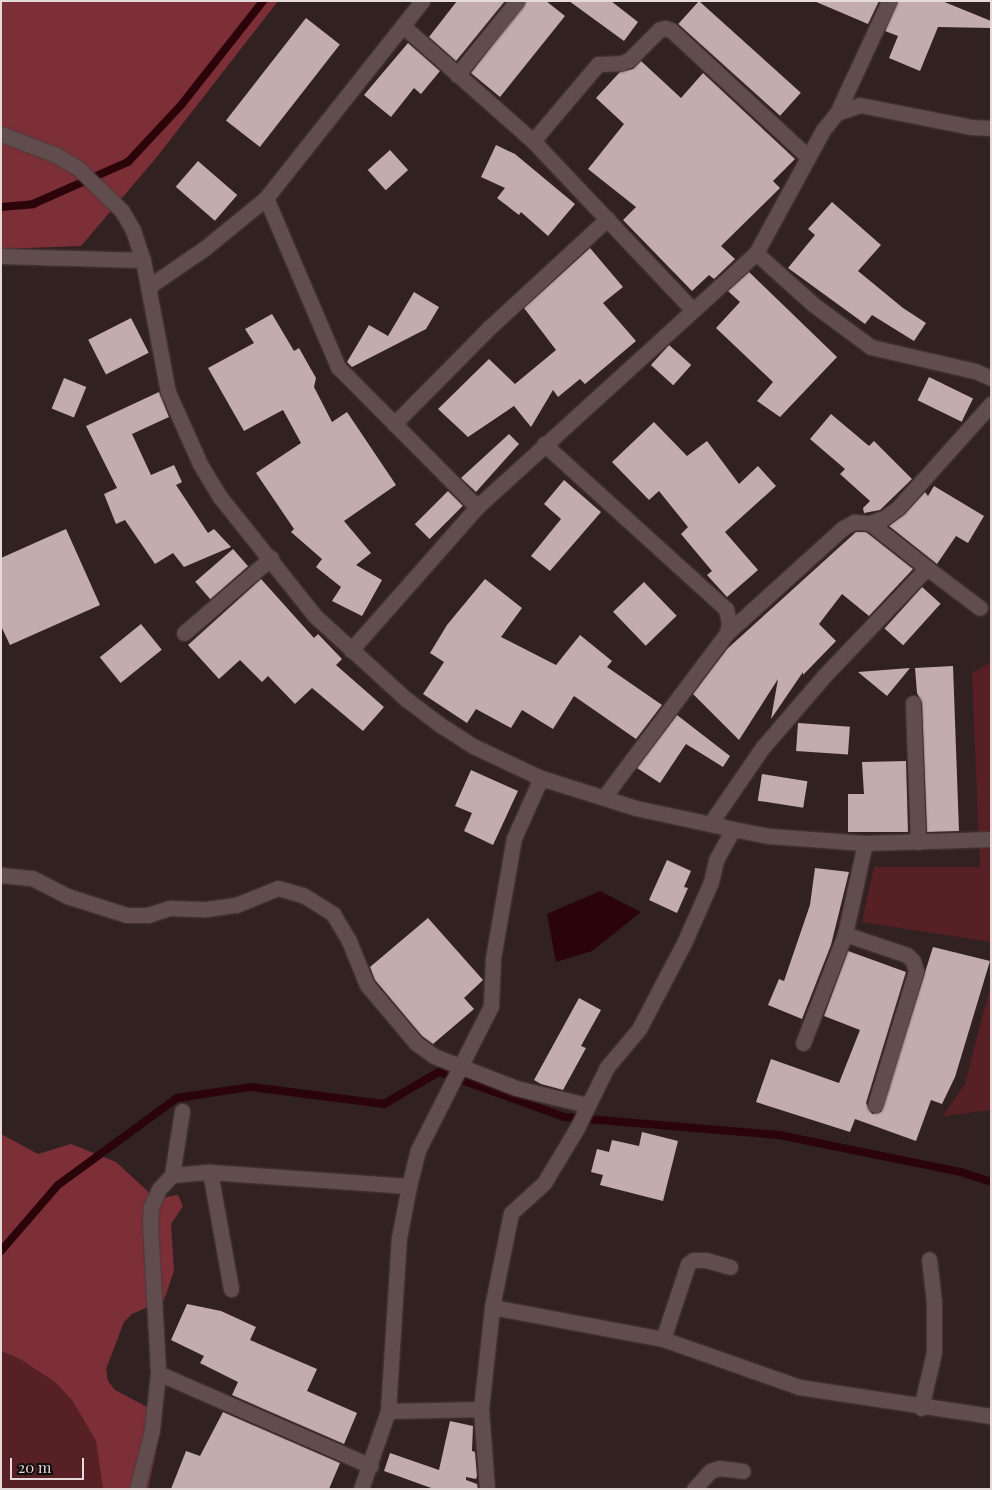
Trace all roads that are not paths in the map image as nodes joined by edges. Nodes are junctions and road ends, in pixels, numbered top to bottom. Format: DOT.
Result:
graph roads {
  1 [pos="422,1"];
  2 [pos="517,1"];
  3 [pos="889,1"];
  4 [pos="403,26"];
  5 [pos="458,75"];
  6 [pos="837,113"];
  7 [pos="991,128"];
  8 [pos="1,134"];
  9 [pos="533,141"];
  10 [pos="808,157"];
  11 [pos="266,198"];
  12 [pos="607,219"];
  13 [pos="756,253"];
  14 [pos="1,256"];
  15 [pos="143,260"];
  16 [pos="148,287"];
  17 [pos="692,309"];
  18 [pos="991,378"];
  19 [pos="991,404"];
  20 [pos="394,424"];
  21 [pos="544,444"];
  22 [pos="477,507"];
  23 [pos="870,523"];
  24 [pos="271,558"];
  25 [pos="926,568"];
  26 [pos="980,608"];
  27 [pos="184,633"];
  28 [pos="727,633"];
  29 [pos="351,650"];
  30 [pos="913,703"];
  31 [pos="540,778"];
  32 [pos="604,797"];
  33 [pos="710,824"];
  34 [pos="733,829"];
  35 [pos="991,839"];
  36 [pos="918,842"];
  37 [pos="865,843"];
  38 [pos="1,875"];
  39 [pos="845,934"];
  40 [pos="803,1043"];
  41 [pos="460,1069"];
  42 [pos="875,1105"];
  43 [pos="585,1109"];
  44 [pos="182,1111"];
  45 [pos="210,1172"];
  46 [pos="172,1175"];
  47 [pos="409,1186"];
  48 [pos="929,1260"];
  49 [pos="730,1267"];
  50 [pos="232,1289"];
  51 [pos="492,1307"];
  52 [pos="663,1338"];
  53 [pos="158,1373"];
  54 [pos="921,1408"];
  55 [pos="481,1409"];
  56 [pos="388,1411"];
  57 [pos="991,1416"];
  58 [pos="371,1466"];
  59 [pos="743,1471"];
  60 [pos="136,1489"];
  61 [pos="361,1489"];
  62 [pos="487,1489"];
  63 [pos="694,1489"];
  1 -- 4 [label="street"];
  2 -- 5 [label="street"];
  3 -- 6 [label="street"];
  4 -- 5 [label="street"];
  4 -- 11 [label="street"];
  5 -- 9 [label="street"];
  6 -- 7 [label="street"];
  6 -- 10 [label="street"];
  8 -- 15 [label="street"];
  9 -- 10 [label="street"];
  9 -- 12 [label="street"];
  10 -- 13 [label="street"];
  11 -- 16 [label="street"];
  11 -- 20 [label="street"];
  12 -- 17 [label="street"];
  12 -- 20 [label="street"];
  13 -- 17 [label="street"];
  13 -- 18 [label="street"];
  14 -- 15 [label="street"];
  15 -- 16 [label="street"];
  16 -- 24 [label="street"];
  17 -- 21 [label="street"];
  19 -- 23 [label="street"];
  20 -- 22 [label="street"];
  21 -- 22 [label="street"];
  21 -- 28 [label="street"];
  22 -- 29 [label="street"];
  23 -- 25 [label="street"];
  23 -- 28 [label="street"];
  24 -- 27 [label="street"];
  24 -- 29 [label="street"];
  25 -- 26 [label="street"];
  25 -- 33 [label="street"];
  28 -- 32 [label="street"];
  29 -- 31 [label="street"];
  30 -- 36 [label="street"];
  31 -- 32 [label="street"];
  31 -- 41 [label="street"];
  32 -- 33 [label="street"];
  33 -- 34 [label="street"];
  34 -- 37 [label="street"];
  34 -- 43 [label="street"];
  35 -- 36 [label="street"];
  36 -- 37 [label="street"];
  37 -- 39 [label="street"];
  38 -- 41 [label="street"];
  39 -- 40 [label="street"];
  39 -- 42 [label="street"];
  41 -- 43 [label="street"];
  41 -- 47 [label="street"];
  43 -- 51 [label="street"];
  44 -- 46 [label="street"];
  45 -- 46 [label="street"];
  45 -- 47 [label="street"];
  45 -- 50 [label="street"];
  46 -- 53 [label="street"];
  47 -- 56 [label="street"];
  48 -- 54 [label="street"];
  49 -- 52 [label="street"];
  51 -- 52 [label="street"];
  51 -- 55 [label="street"];
  52 -- 54 [label="street"];
  53 -- 58 [label="street"];
  53 -- 60 [label="street"];
  54 -- 57 [label="street"];
  55 -- 56 [label="street"];
  55 -- 62 [label="street"];
  56 -- 58 [label="street"];
  58 -- 61 [label="street"];
  59 -- 63 [label="street"];
}
